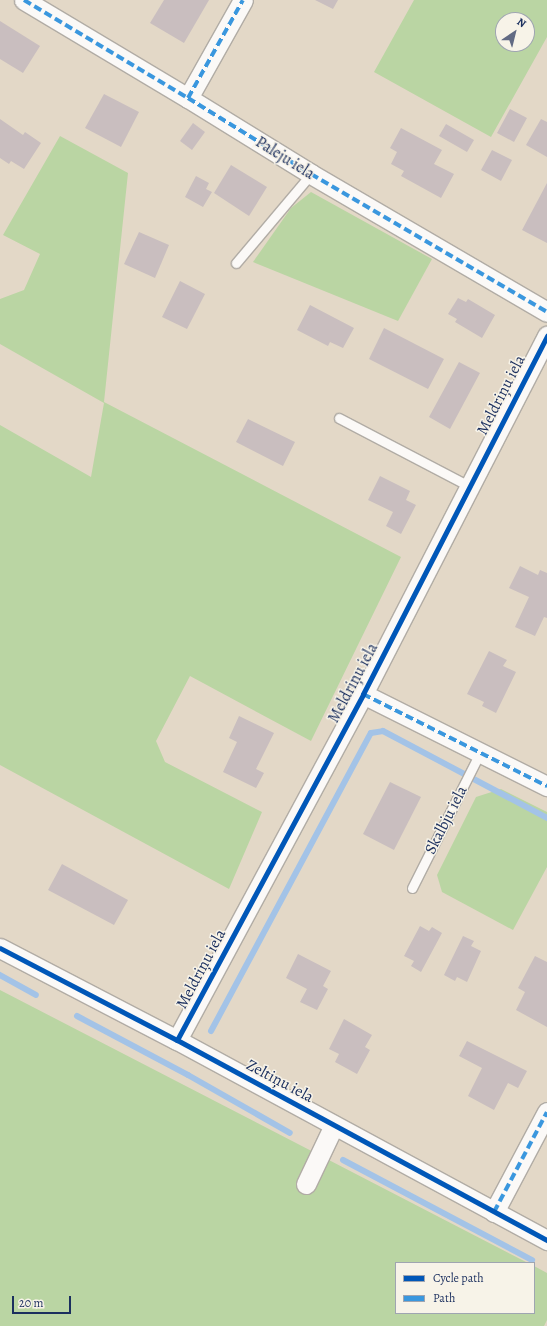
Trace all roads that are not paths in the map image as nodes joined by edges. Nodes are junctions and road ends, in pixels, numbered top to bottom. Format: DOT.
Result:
graph roads {
  1 [pos="24,0"];
  2 [pos="244,0"];
  3 [pos="188,98"];
  4 [pos="311,174"];
  5 [pos="236,263"];
  6 [pos="547,312"];
  7 [pos="547,336"];
  8 [pos="340,418"];
  9 [pos="469,486"];
  10 [pos="363,694"];
  11 [pos="480,753"];
  12 [pos="547,786"];
  13 [pos="412,888"];
  14 [pos="0,948"];
  15 [pos="177,1040"];
  16 [pos="547,1112"];
  17 [pos="334,1125"];
  18 [pos="306,1184"];
  19 [pos="494,1212"];
  20 [pos="547,1240"];
  1 -- 3 [label="street, Paleju iela"];
  2 -- 3 [label="street"];
  3 -- 4 [label="street, Paleju iela"];
  4 -- 5 [label="lane"];
  4 -- 6 [label="street, Paleju iela"];
  7 -- 9 [label="street, Meldriņu iela"];
  8 -- 9 [label="lane"];
  9 -- 10 [label="street, Meldriņu iela"];
  10 -- 11 [label="street"];
  10 -- 15 [label="street, Meldriņu iela"];
  11 -- 12 [label="street"];
  11 -- 13 [label="lane, Skalbju iela"];
  14 -- 15 [label="street, Zeltiņu iela"];
  15 -- 17 [label="street, Zeltiņu iela"];
  16 -- 19 [label="street"];
  17 -- 18 [label="street"];
  17 -- 19 [label="street, Zeltiņu iela"];
  19 -- 20 [label="street, Zeltiņu iela"];
}
